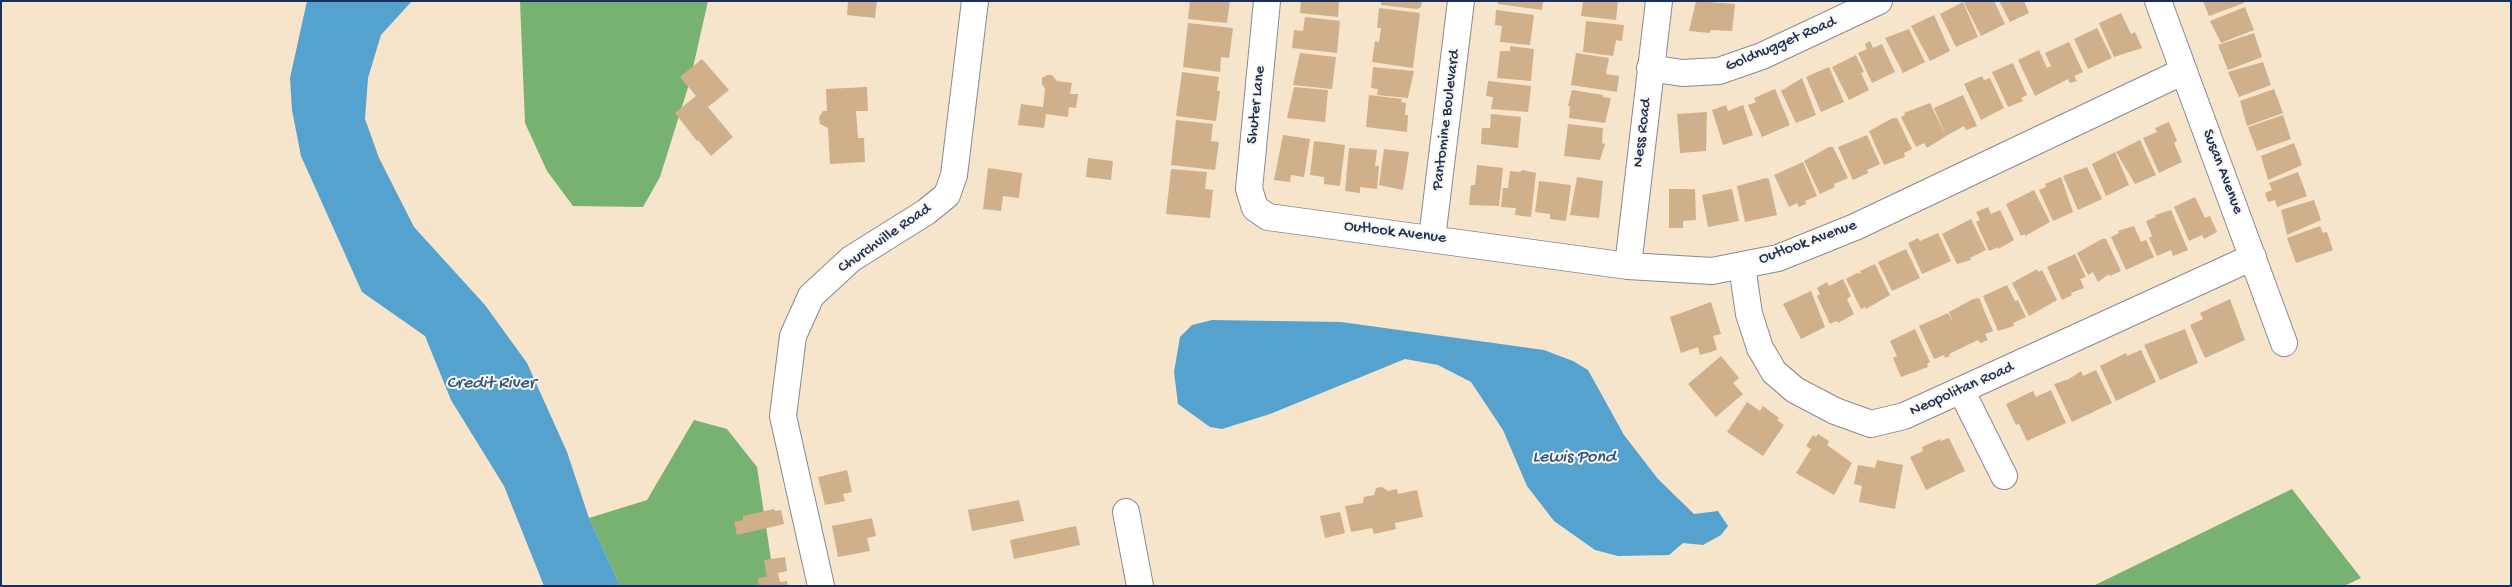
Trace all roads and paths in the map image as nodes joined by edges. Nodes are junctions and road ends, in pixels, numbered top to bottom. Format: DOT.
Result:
graph roads {
  1 [pos="975,1"];
  2 [pos="1267,1"];
  3 [pos="1461,1"];
  4 [pos="1659,1"];
  5 [pos="1879,1"];
  6 [pos="2158,1"];
  7 [pos="1650,68"];
  8 [pos="2184,71"];
  9 [pos="1255,208"];
  10 [pos="1432,238"];
  11 [pos="2253,257"];
  12 [pos="1628,266"];
  13 [pos="1742,266"];
  14 [pos="2284,343"];
  15 [pos="1961,390"];
  16 [pos="2004,476"];
  17 [pos="1126,512"];
  18 [pos="1139,575"];
  19 [pos="821,586"];
  1 -- 19 [label="street, Churchville Road"];
  2 -- 9 [label="street, Shuter Lane"];
  3 -- 10 [label="street, Pantomine Boulevard"];
  4 -- 7 [label="street, Ness Road"];
  5 -- 7 [label="street, Goldnugget Road"];
  6 -- 8 [label="street, Susan Avenue"];
  7 -- 12 [label="street, Ness Road"];
  8 -- 11 [label="street, Susan Avenue"];
  8 -- 13 [label="street, Outlook Avenue"];
  9 -- 10 [label="street, Outlook Avenue"];
  10 -- 12 [label="street, Outlook Avenue"];
  11 -- 14 [label="street, Susan Avenue"];
  11 -- 15 [label="street, Neopolitan Road"];
  12 -- 13 [label="street, Outlook Avenue"];
  13 -- 15 [label="street, Neopolitan Road"];
  15 -- 16 [label="street"];
  17 -- 18 [label="street"];
}
